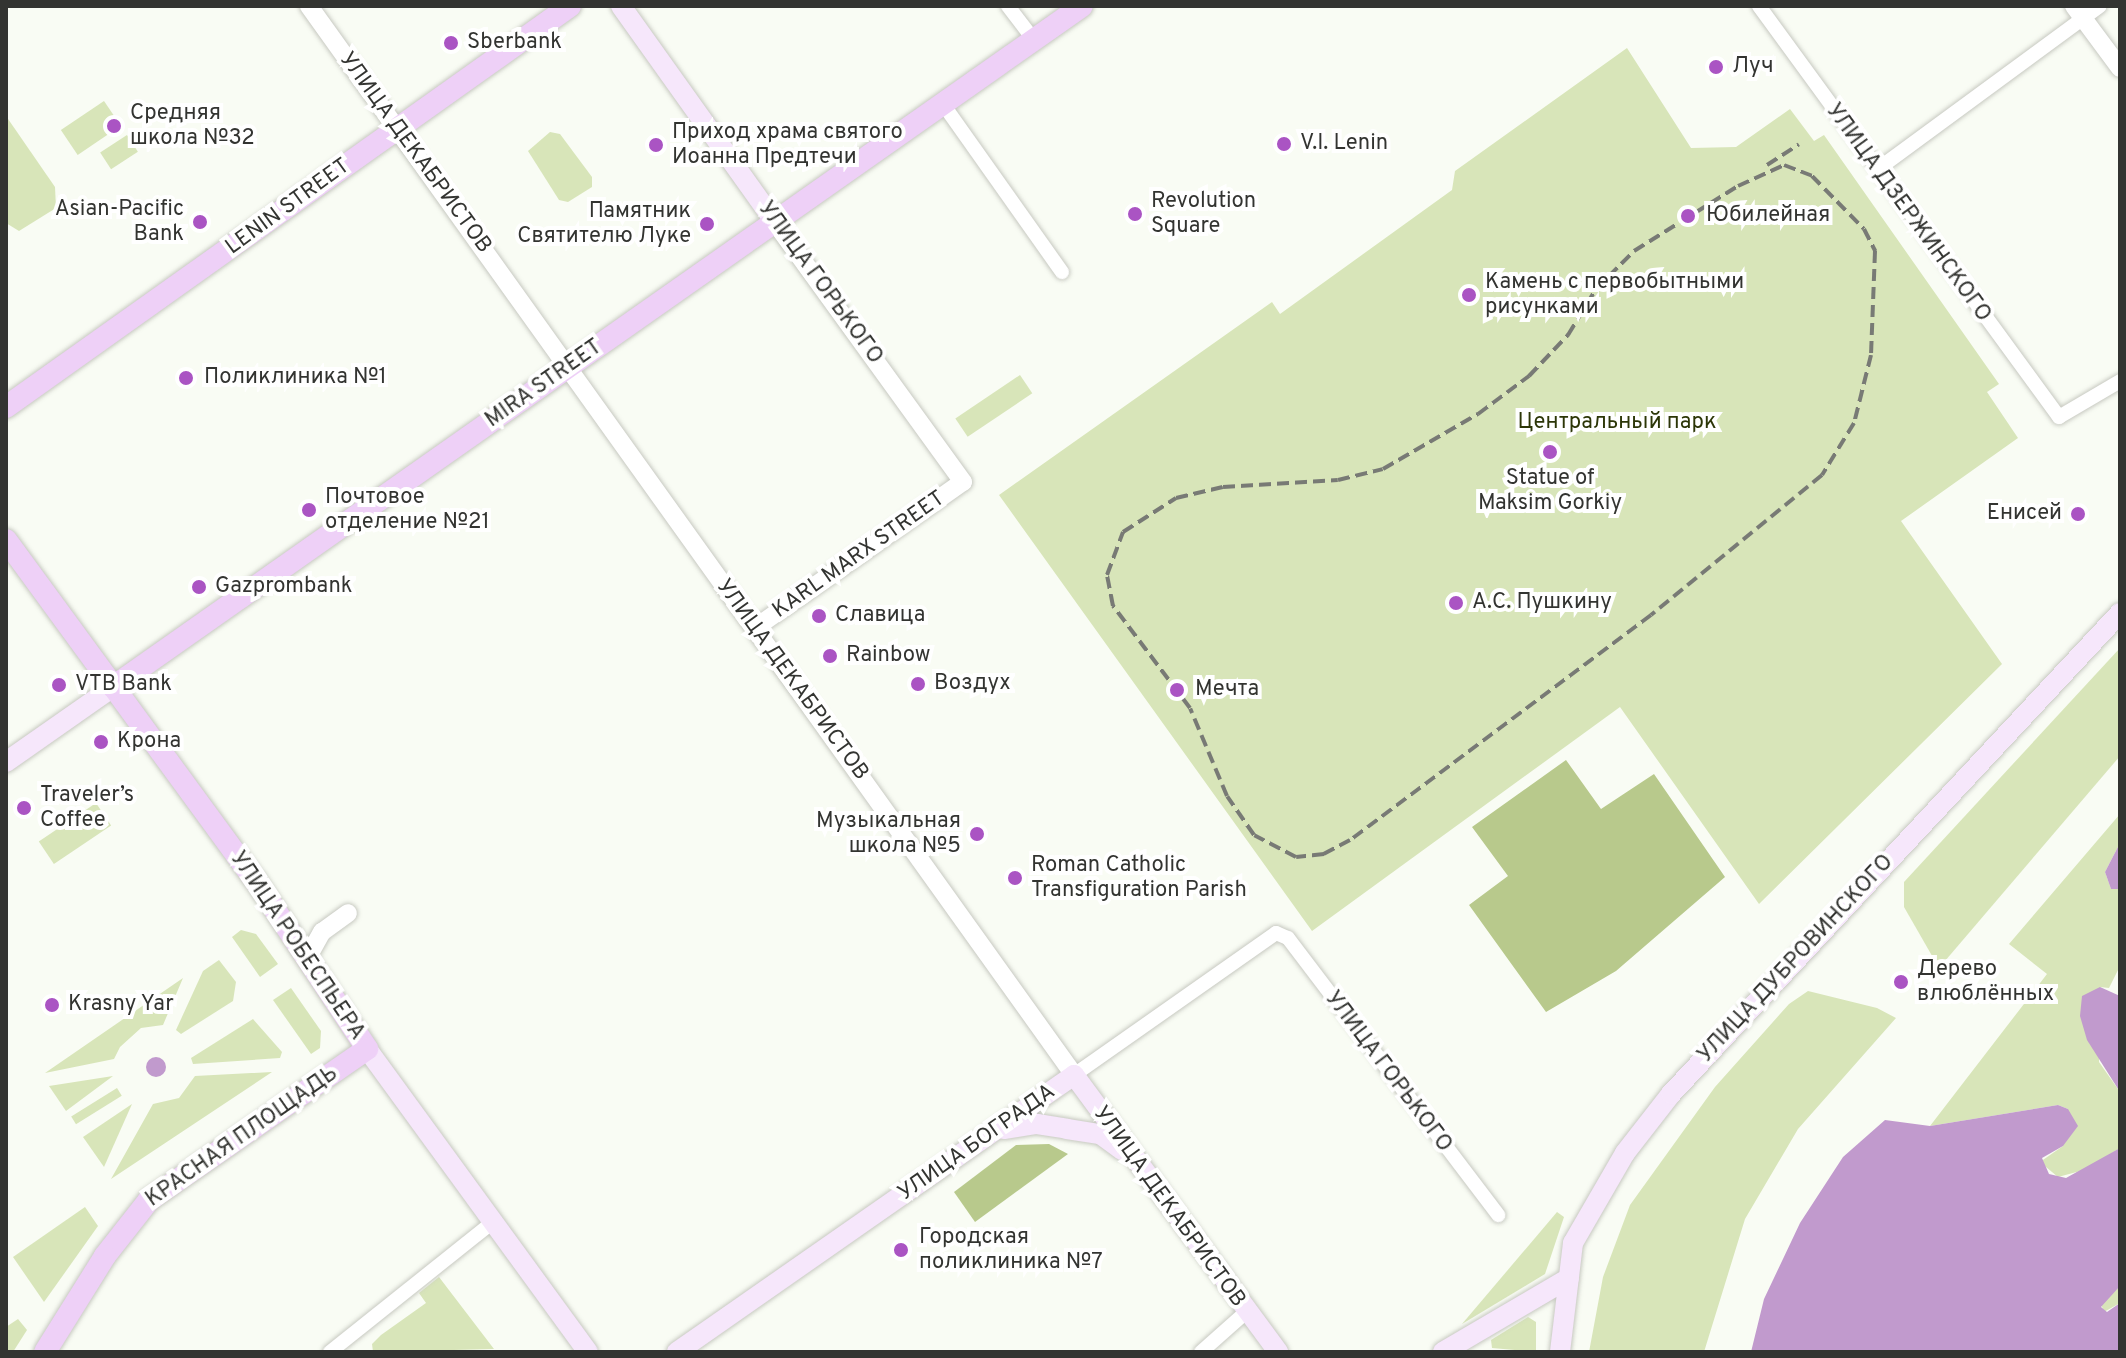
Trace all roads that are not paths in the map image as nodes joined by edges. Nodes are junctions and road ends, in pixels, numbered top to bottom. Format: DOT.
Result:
graph roads {
  1 [pos="309,6"];
  2 [pos="570,6"];
  3 [pos="621,6"];
  4 [pos="1008,6"];
  5 [pos="1082,6"];
  6 [pos="1759,6"];
  7 [pos="2100,6"];
  8 [pos="2078,12"];
  9 [pos="1034,40"];
  10 [pos="2120,68"];
  11 [pos="943,104"];
  12 [pos="397,128"];
  13 [pos="1878,169"];
  14 [pos="775,222"];
  15 [pos="1062,272"];
  16 [pos="567,368"];
  17 [pos="2120,381"];
  18 [pos="6,407"];
  19 [pos="963,482"];
  20 [pos="6,540"];
  21 [pos="2120,613"];
  22 [pos="755,628"];
  23 [pos="113,687"];
  24 [pos="6,762"];
  25 [pos="348,913"];
  26 [pos="1276,933"];
  27 [pos="308,957"];
  28 [pos="367,1049"];
  29 [pos="1074,1075"];
  30 [pos="995,1132"];
  31 [pos="1132,1157"];
  32 [pos="1498,1215"];
  33 [pos="494,1221"];
  34 [pos="1569,1278"];
  35 [pos="1245,1313"];
  36 [pos="45,1352"];
  37 [pos="330,1352"];
  38 [pos="588,1352"];
  39 [pos="677,1352"];
  40 [pos="1201,1352"];
  41 [pos="1278,1352"];
  42 [pos="1443,1352"];
  43 [pos="1560,1352"];
  1 -- 12 [label="street, УЛИЦА ДЕКАБРИСТОВ"];
  2 -- 12 [label="main road, LENIN STREET"];
  3 -- 14 [label="main road, УЛИЦА ГОРЬКОГО"];
  4 -- 9 [label="street"];
  5 -- 9 [label="main road, MIRA STREET"];
  6 -- 13 [label="street, УЛИЦА ДЗЕРЖИНСКОГО"];
  7 -- 8 [label="street"];
  8 -- 10 [label="street"];
  8 -- 13 [label="street"];
  9 -- 11 [label="main road, MIRA STREET"];
  11 -- 14 [label="main road, MIRA STREET"];
  11 -- 15 [label="street"];
  12 -- 16 [label="street, УЛИЦА ДЕКАБРИСТОВ"];
  12 -- 18 [label="main road, LENIN STREET"];
  13 -- 17 [label="street, УЛИЦА ДЗЕРЖИНСКОГО"];
  14 -- 16 [label="main road, MIRA STREET"];
  14 -- 19 [label="street, УЛИЦА ГОРЬКОГО"];
  16 -- 22 [label="street, УЛИЦА ДЕКАБРИСТОВ"];
  16 -- 23 [label="main road, MIRA STREET"];
  19 -- 22 [label="street, KARL MARX STREET"];
  20 -- 23 [label="main road, УЛИЦА РОБЕСПЬЕРА"];
  21 -- 34 [label="main road, УЛИЦА ДУБРОВИНСКОГО"];
  22 -- 29 [label="street, УЛИЦА ДЕКАБРИСТОВ"];
  23 -- 24 [label="main road, MIRA STREET"];
  23 -- 27 [label="main road, УЛИЦА РОБЕСПЬЕРА"];
  25 -- 27 [label="street"];
  26 -- 29 [label="street, УЛИЦА БОГРАДА"];
  26 -- 32 [label="street, УЛИЦА ГОРЬКОГО"];
  27 -- 28 [label="main road, УЛИЦА РОБЕСПЬЕРА"];
  28 -- 33 [label="main road, УЛИЦА РОБЕСПЬЕРА"];
  28 -- 36 [label="main road, КРАСНАЯ ПЛОЩАДЬ"];
  29 -- 30 [label="main road, УЛИЦА БОГРАДА"];
  29 -- 31 [label="main road, УЛИЦА ДЕКАБРИСТОВ"];
  30 -- 31 [label="main road"];
  30 -- 39 [label="main road, УЛИЦА БОГРАДА"];
  31 -- 35 [label="main road, УЛИЦА ДЕКАБРИСТОВ"];
  33 -- 37 [label="street"];
  33 -- 38 [label="main road, УЛИЦА РОБЕСПЬЕРА"];
  34 -- 42 [label="main road"];
  34 -- 43 [label="main road, УЛИЦА ДУБРОВИНСКОГО"];
  35 -- 40 [label="street"];
  35 -- 41 [label="main road, УЛИЦА ДЕКАБРИСТОВ"];
}
